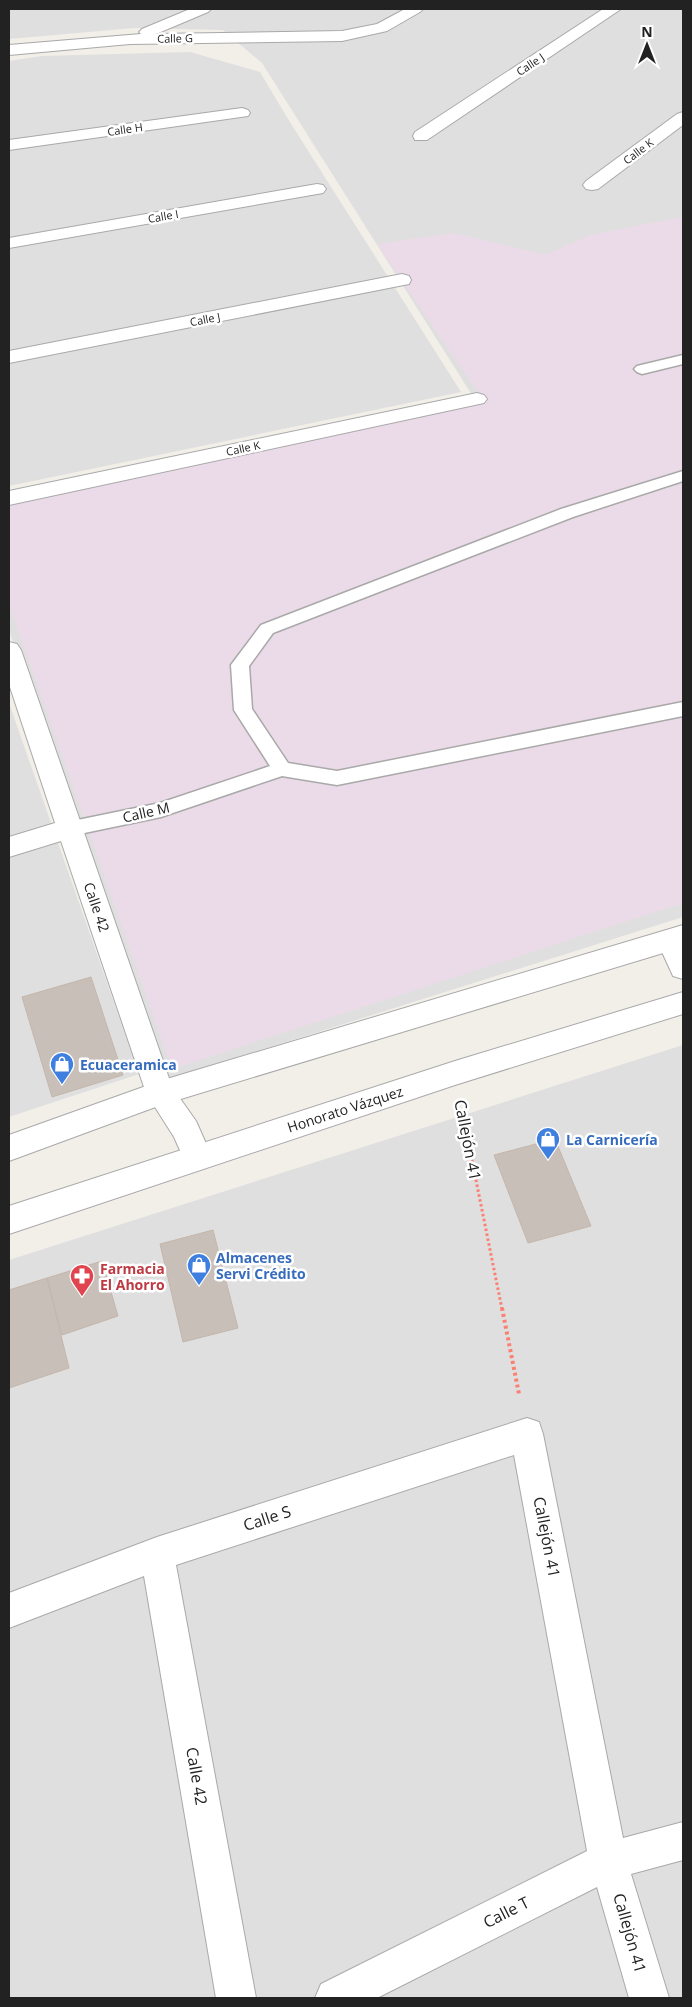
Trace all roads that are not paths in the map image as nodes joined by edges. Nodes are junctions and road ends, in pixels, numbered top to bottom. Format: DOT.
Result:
graph roads {
  1 [pos="203,9"];
  2 [pos="415,9"];
  3 [pos="613,9"];
  4 [pos="130,39"];
  5 [pos="9,50"];
  6 [pos="242,113"];
  7 [pos="683,117"];
  8 [pos="421,136"];
  9 [pos="9,145"];
  10 [pos="592,185"];
  11 [pos="317,188"];
  12 [pos="9,243"];
  13 [pos="402,280"];
  14 [pos="9,357"];
  15 [pos="683,360"];
  16 [pos="642,369"];
  17 [pos="477,398"];
  18 [pos="683,476"];
  19 [pos="9,498"];
  20 [pos="10,657"];
  21 [pos="683,709"];
  22 [pos="282,769"];
  23 [pos="70,828"];
  24 [pos="9,847"];
  25 [pos="676,939"];
  26 [pos="683,968"];
  27 [pos="683,1003"];
  28 [pos="160,1093"];
  29 [pos="9,1148"];
  30 [pos="197,1157"];
  31 [pos="9,1220"];
  32 [pos="527,1434"];
  33 [pos="157,1554"];
  34 [pos="9,1610"];
  35 [pos="683,1840"];
  36 [pos="608,1861"];
  37 [pos="236,1998"];
  38 [pos="335,1998"];
  39 [pos="649,1998"];
  1 -- 4 [label="street"];
  2 -- 4 [label="street, Calle G"];
  3 -- 8 [label="street, Calle J"];
  4 -- 5 [label="street, Calle G"];
  6 -- 9 [label="street, Calle H"];
  7 -- 10 [label="street, Calle K"];
  11 -- 12 [label="street, Calle I"];
  13 -- 14 [label="street, Calle J"];
  15 -- 16 [label="lane"];
  17 -- 19 [label="street, Calle K"];
  18 -- 22 [label="lane"];
  20 -- 23 [label="street, Calle 42"];
  21 -- 22 [label="lane"];
  22 -- 23 [label="lane, Calle M"];
  23 -- 24 [label="street, Calle M"];
  23 -- 28 [label="street, Calle 42"];
  25 -- 26 [label="street"];
  25 -- 28 [label="street"];
  27 -- 30 [label="street, Honorato Vázquez"];
  28 -- 29 [label="street"];
  28 -- 30 [label="street, Calle 42"];
  30 -- 31 [label="street, Honorato Vázquez"];
  32 -- 33 [label="street, Calle S"];
  32 -- 36 [label="street, Callejón 41"];
  33 -- 34 [label="street, Calle S"];
  33 -- 37 [label="street, Calle 42"];
  35 -- 36 [label="street, Calle T"];
  36 -- 38 [label="street, Calle T"];
  36 -- 39 [label="street, Callejón 41"];
}
